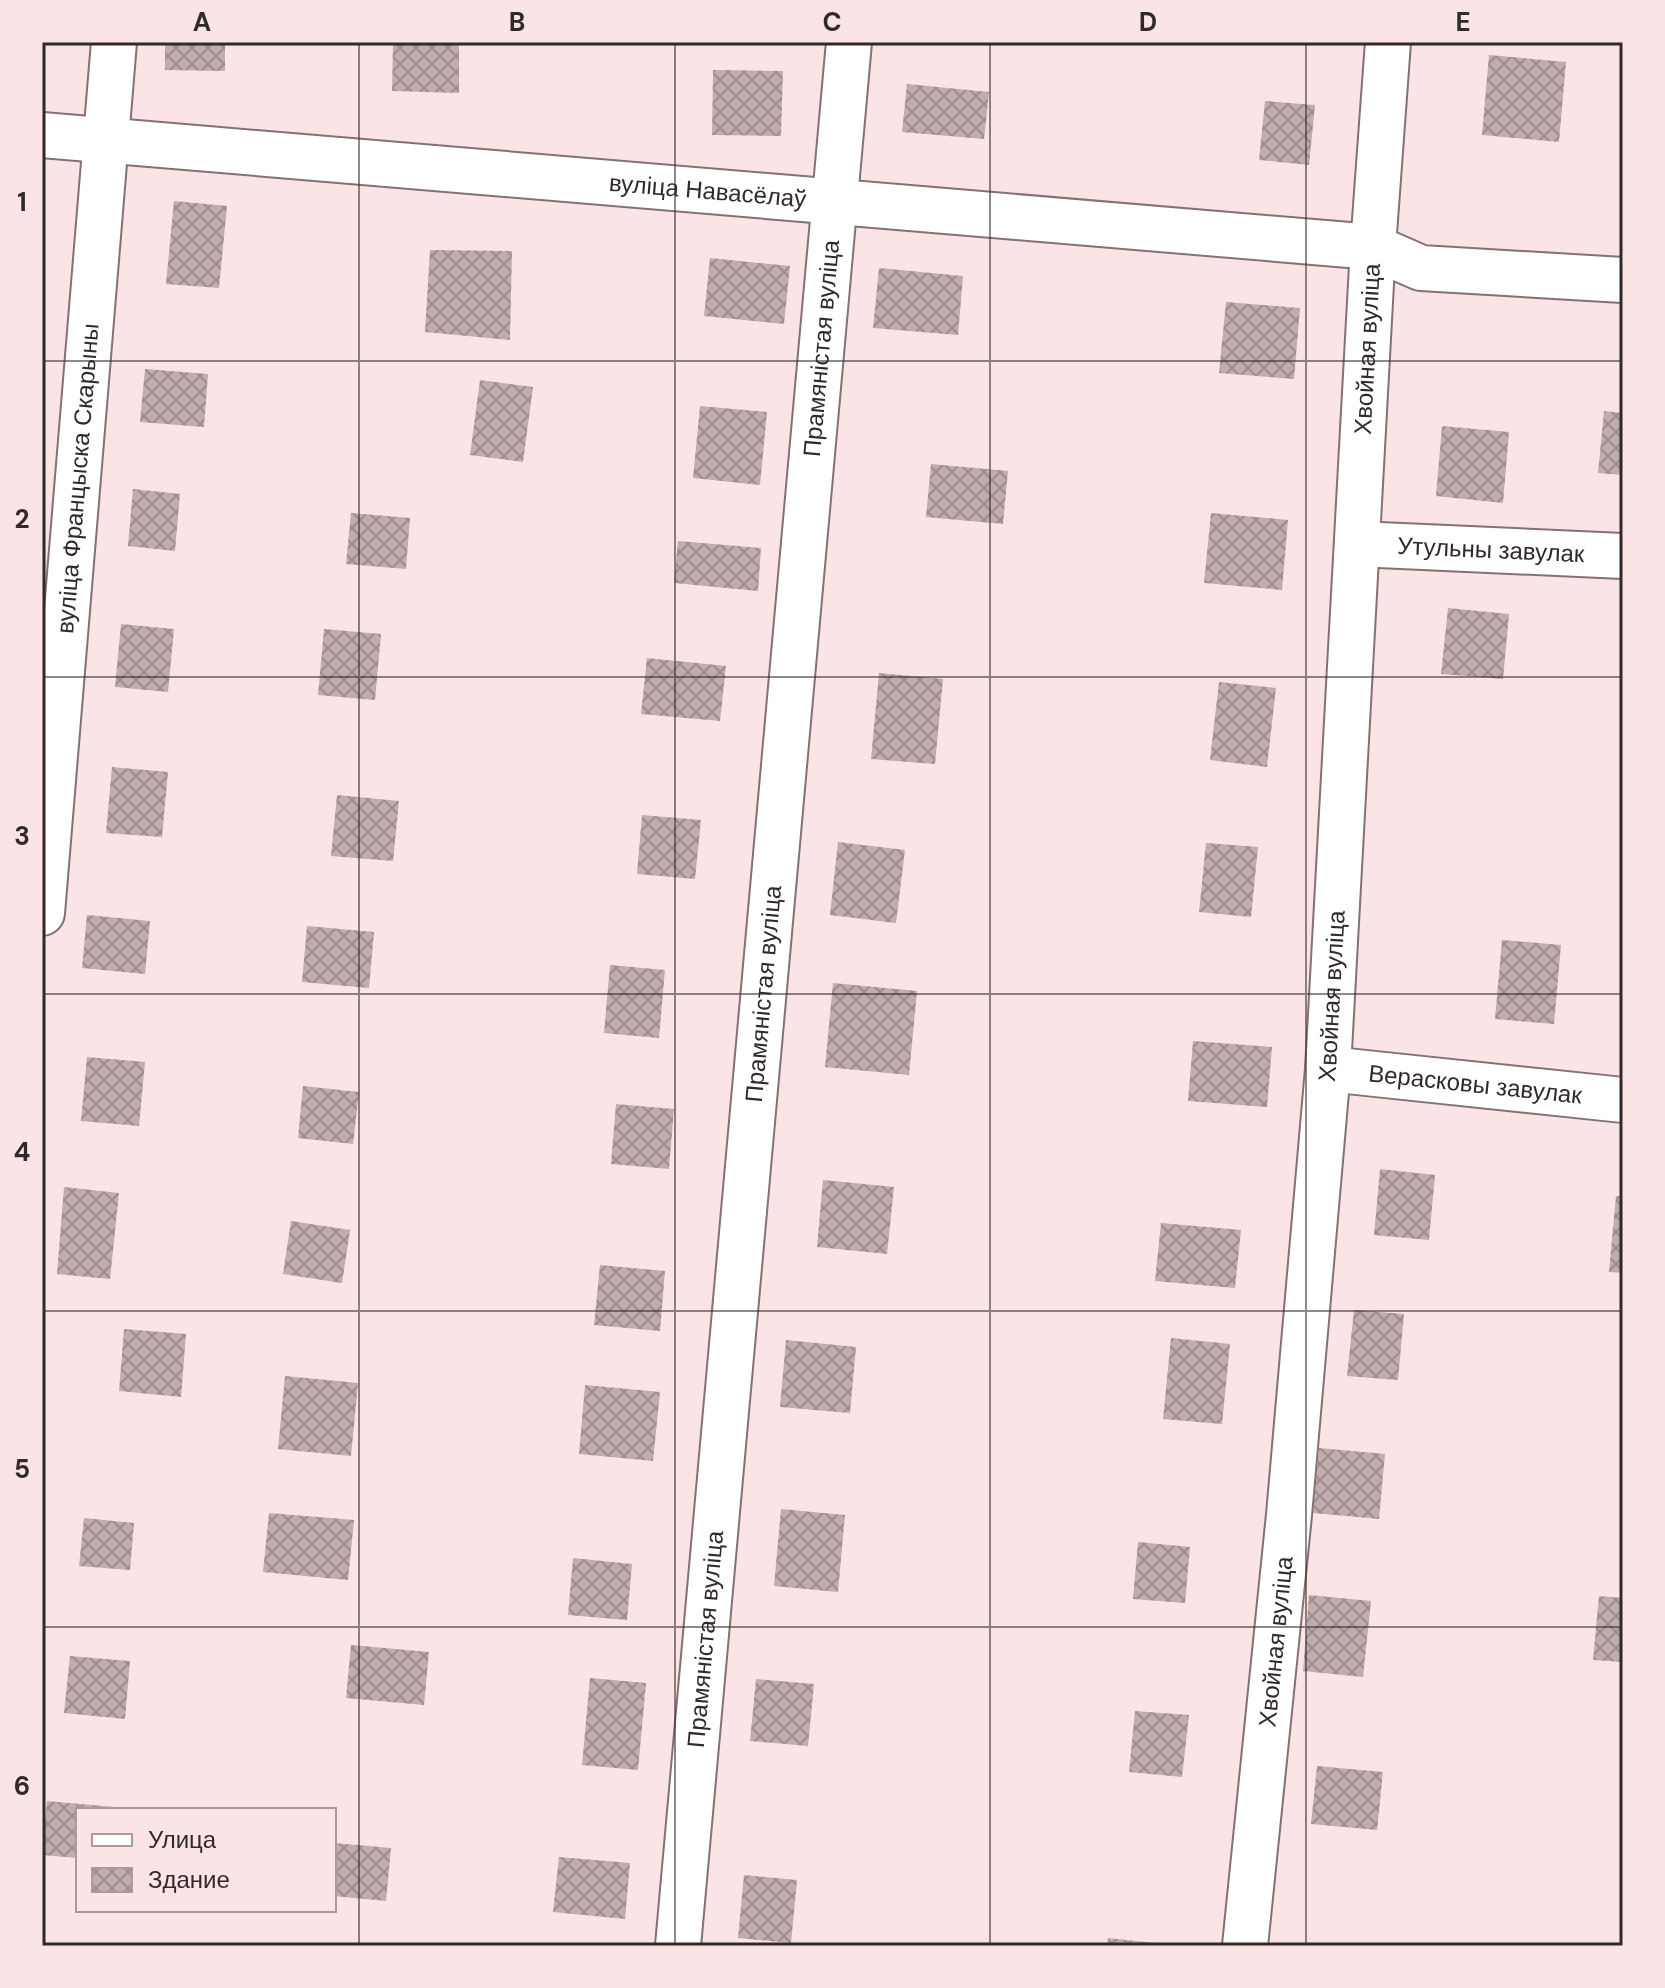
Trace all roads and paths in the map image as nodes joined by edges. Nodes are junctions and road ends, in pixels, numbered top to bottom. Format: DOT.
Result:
graph roads {
  1 [pos="114,42"];
  2 [pos="849,42"];
  3 [pos="1388,42"];
  4 [pos="42,135"];
  5 [pos="105,142"];
  6 [pos="835,202"];
  7 [pos="1373,247"];
  8 [pos="1623,280"];
  9 [pos="1357,544"];
  10 [pos="1623,556"];
  11 [pos="42,913"];
  12 [pos="1328,1069"];
  13 [pos="1623,1100"];
  14 [pos="678,1946"];
  15 [pos="1245,1946"];
  1 -- 5 [label="street, вуліца Францыска Скарыны"];
  2 -- 6 [label="street, Прамяністая вуліца"];
  3 -- 7 [label="street, Хвойная вуліца"];
  4 -- 5 [label="street, вуліца Навасёлаў"];
  5 -- 6 [label="street, вуліца Навасёлаў"];
  5 -- 11 [label="street, вуліца Францыска Скарыны"];
  6 -- 7 [label="street, вуліца Навасёлаў"];
  6 -- 14 [label="street, Прамяністая вуліца"];
  7 -- 8 [label="street, вуліца Навасёлаў"];
  7 -- 9 [label="street, Хвойная вуліца"];
  9 -- 10 [label="street, Утульны завулак"];
  9 -- 12 [label="street, Хвойная вуліца"];
  12 -- 13 [label="street, Верасковы завулак"];
  12 -- 15 [label="street, Хвойная вуліца"];
}
